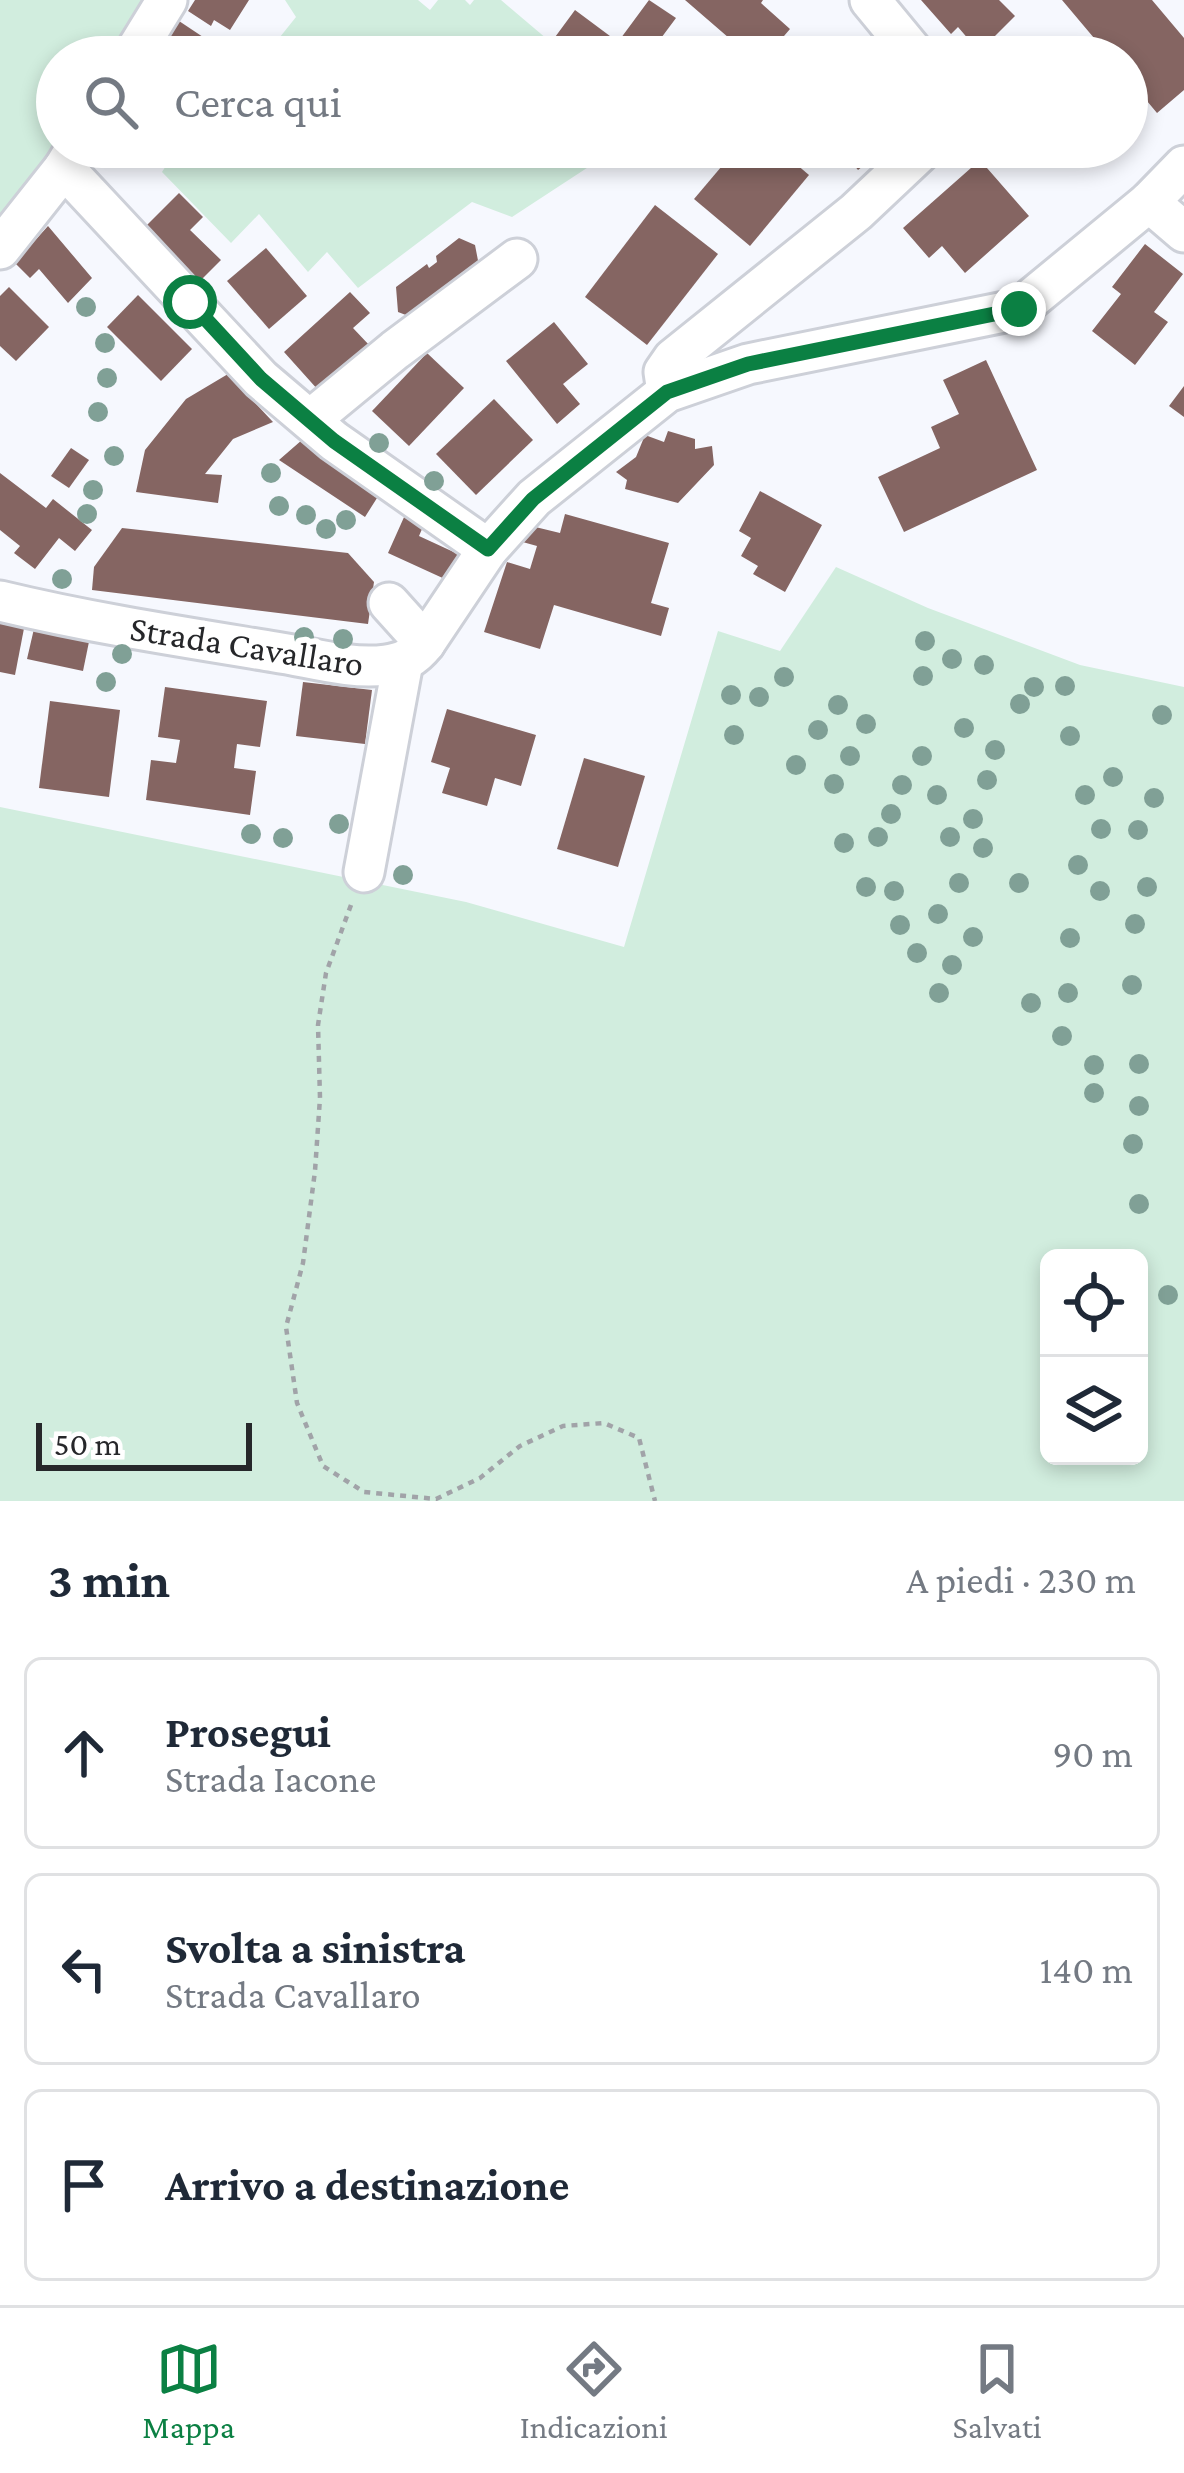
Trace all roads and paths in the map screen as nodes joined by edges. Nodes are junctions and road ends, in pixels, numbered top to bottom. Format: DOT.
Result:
graph roads {
  1 [pos="167,0"];
  2 [pos="870,0"];
  3 [pos="145,36"];
  4 [pos="899,36"];
  5 [pos="1184,166"];
  6 [pos="62,168"];
  7 [pos="79,168"];
  8 [pos="903,168"];
  9 [pos="1149,202"];
  10 [pos="1184,232"];
  11 [pos="0,249"];
  12 [pos="517,260"];
  13 [pos="667,392"];
  14 [pos="310,420"];
  15 [pos="488,549"];
  16 [pos="0,601"];
  17 [pos="389,603"];
  18 [pos="414,652"];
  19 [pos="364,872"];
  20 [pos="655,1501"];
  1 -- 3 [label="street"];
  2 -- 4 [label="street"];
  5 -- 9 [label="street"];
  6 -- 11 [label="street"];
  7 -- 14 [label="street"];
  8 -- 13 [label="street"];
  9 -- 10 [label="street"];
  9 -- 13 [label="street"];
  12 -- 14 [label="street"];
  13 -- 15 [label="street"];
  14 -- 15 [label="street"];
  15 -- 18 [label="street"];
  16 -- 18 [label="street, Strada Cavallaro"];
  17 -- 18 [label="street"];
  18 -- 19 [label="street"];
  19 -- 20 [label="path"];
}
